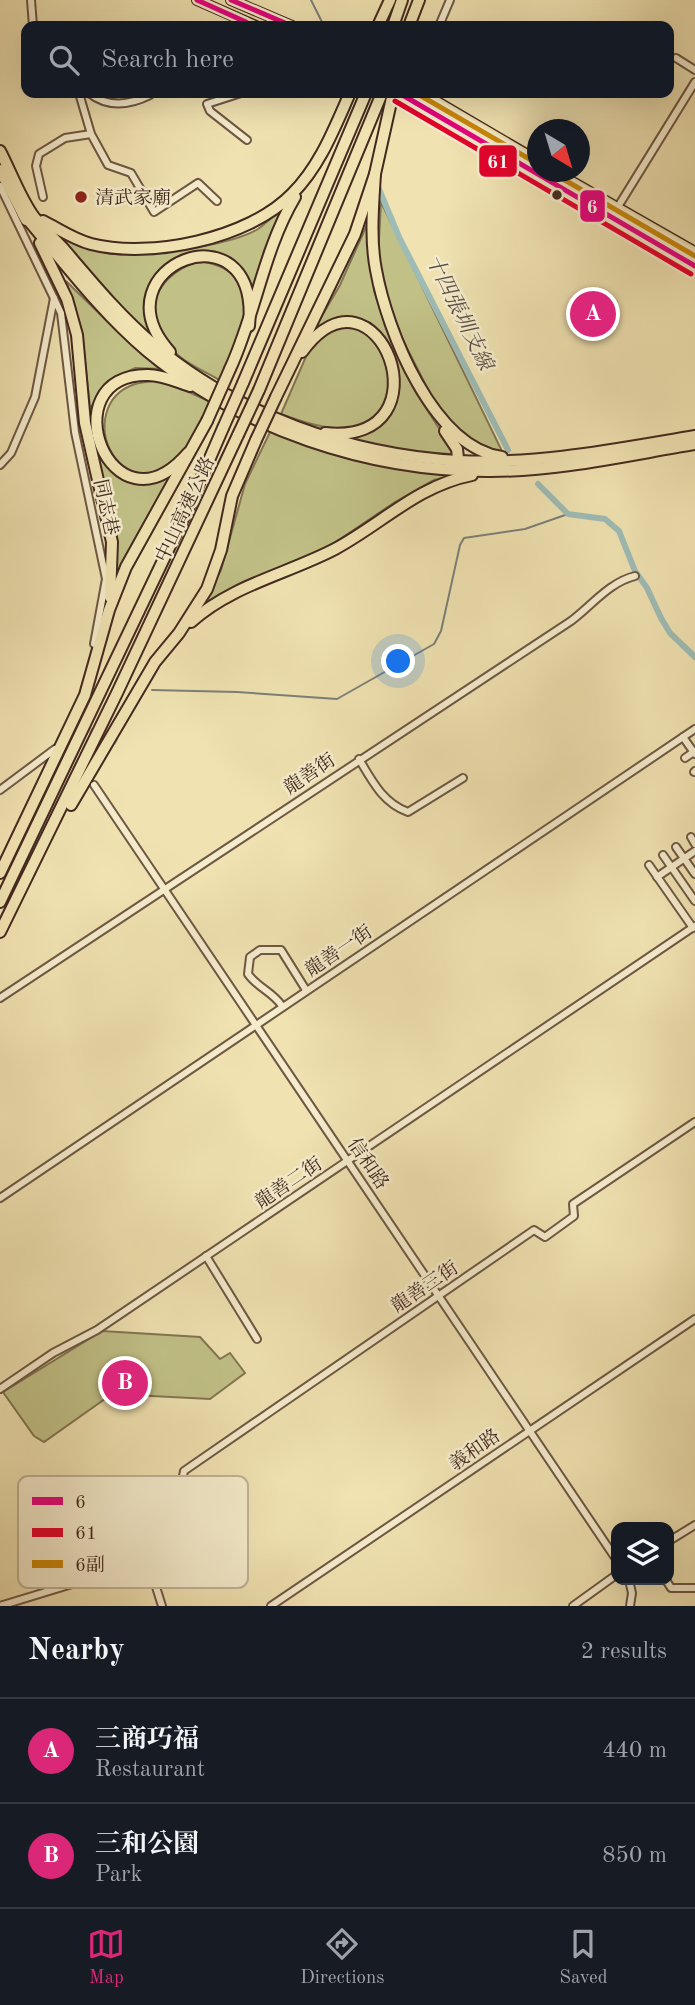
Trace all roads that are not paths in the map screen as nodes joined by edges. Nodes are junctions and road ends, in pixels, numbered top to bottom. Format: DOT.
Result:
graph roads {
  1 [pos="31,0"];
  2 [pos="197,0"];
  3 [pos="231,0"];
  4 [pos="390,0"];
  5 [pos="402,0"];
  6 [pos="420,0"];
  7 [pos="450,0"];
  8 [pos="33,21"];
  9 [pos="245,21"];
  10 [pos="280,21"];
  11 [pos="380,21"];
  12 [pos="395,21"];
  13 [pos="413,21"];
  14 [pos="441,21"];
  15 [pos="676,58"];
  16 [pos="695,70"];
  17 [pos="695,82"];
  18 [pos="80,98"];
  19 [pos="98,98"];
  20 [pos="144,98"];
  21 [pos="225,98"];
  22 [pos="348,98"];
  23 [pos="364,98"];
  24 [pos="392,98"];
  25 [pos="393,98"];
  26 [pos="401,98"];
  27 [pos="430,98"];
  28 [pos="91,134"];
  29 [pos="247,140"];
  30 [pos="0,151"];
  31 [pos="527,155"];
  32 [pos="0,170"];
  33 [pos="375,174"];
  34 [pos="307,177"];
  35 [pos="574,182"];
  36 [pos="0,186"];
  37 [pos="43,197"];
  38 [pos="217,201"];
  39 [pos="619,206"];
  40 [pos="28,215"];
  41 [pos="611,218"];
  42 [pos="695,252"];
  43 [pos="695,266"];
  44 [pos="54,298"];
  45 [pos="248,326"];
  46 [pos="409,364"];
  47 [pos="288,371"];
  48 [pos="194,376"];
  49 [pos="202,390"];
  50 [pos="304,430"];
  51 [pos="695,436"];
  52 [pos="197,443"];
  53 [pos="695,444"];
  54 [pos="529,460"];
  55 [pos="0,465"];
  56 [pos="459,466"];
  57 [pos="492,471"];
  58 [pos="635,576"];
  59 [pos="109,610"];
  60 [pos="179,633"];
  61 [pos="695,729"];
  62 [pos="683,737"];
  63 [pos="694,753"];
  64 [pos="685,758"];
  65 [pos="359,759"];
  66 [pos="463,778"];
  67 [pos="94,785"];
  68 [pos="0,790"];
  69 [pos="676,847"];
  70 [pos="695,851"];
  71 [pos="663,855"];
  72 [pos="684,858"];
  73 [pos="649,865"];
  74 [pos="671,867"];
  75 [pos="0,873"];
  76 [pos="695,874"];
  77 [pos="657,877"];
  78 [pos="165,889"];
  79 [pos="695,901"];
  80 [pos="0,902"];
  81 [pos="694,927"];
  82 [pos="2,928"];
  83 [pos="306,990"];
  84 [pos="0,998"];
  85 [pos="282,1006"];
  86 [pos="256,1024"];
  87 [pos="695,1122"];
  88 [pos="348,1160"];
  89 [pos="0,1198"];
  90 [pos="206,1255"];
  91 [pos="438,1295"];
  92 [pos="695,1319"];
  93 [pos="257,1339"];
  94 [pos="0,1389"];
  95 [pos="529,1430"];
  96 [pos="183,1476"];
  97 [pos="695,1525"];
  98 [pos="674,1538"];
  99 [pos="611,1552"];
  100 [pos="611,1579"];
  101 [pos="629,1585"];
  102 [pos="669,1585"];
  103 [pos="59,1588"];
  104 [pos="156,1588"];
  105 [pos="695,1588"];
  106 [pos="0,1606"];
  107 [pos="162,1606"];
  108 [pos="271,1606"];
  109 [pos="573,1606"];
  110 [pos="630,1606"];
  1 -- 8 [label="street"];
  2 -- 9 [label="main road"];
  3 -- 10 [label="main road"];
  4 -- 11 [label="highway"];
  5 -- 12 [label="highway"];
  6 -- 13 [label="highway"];
  7 -- 14 [label="street"];
  15 -- 16 [label="street"];
  17 -- 39 [label="street"];
  18 -- 28 [label="street"];
  19 -- 20 [label="street"];
  21 -- 29 [label="street"];
  22 -- 34 [label="highway"];
  23 -- 80 [label="highway, 中山高速公路, bridge"];
  24 -- 82 [label="highway, 中山高速公路, bridge"];
  25 -- 33 [label="highway"];
  26 -- 41 [label="main road"];
  27 -- 31 [label="main road"];
  28 -- 37 [label="street"];
  28 -- 38 [label="street"];
  30 -- 40 [label="highway"];
  32 -- 40 [label="highway"];
  33 -- 46 [label="highway"];
  33 -- 47 [label="highway"];
  34 -- 40 [label="highway"];
  34 -- 45 [label="highway"];
  35 -- 39 [label="main road"];
  36 -- 44 [label="street, 同志巷"];
  39 -- 41 [label="street"];
  39 -- 42 [label="main road"];
  40 -- 48 [label="highway"];
  40 -- 49 [label="highway"];
  40 -- 59 [label="highway"];
  41 -- 43 [label="main road"];
  44 -- 55 [label="street"];
  44 -- 68 [label="street, 同志巷"];
  45 -- 48 [label="highway"];
  45 -- 52 [label="highway, bridge"];
  46 -- 54 [label="highway"];
  46 -- 56 [label="highway"];
  47 -- 50 [label="highway"];
  47 -- 60 [label="highway, bridge"];
  48 -- 50 [label="highway"];
  49 -- 52 [label="highway"];
  49 -- 56 [label="highway"];
  50 -- 56 [label="highway"];
  51 -- 54 [label="highway"];
  52 -- 59 [label="highway"];
  53 -- 57 [label="highway"];
  54 -- 56 [label="highway"];
  56 -- 57 [label="highway"];
  57 -- 60 [label="highway"];
  58 -- 65 [label="street, 龍善街"];
  59 -- 75 [label="highway"];
  60 -- 82 [label="highway"];
  61 -- 62 [label="street, 龍善一街"];
  62 -- 63 [label="street"];
  62 -- 83 [label="street, 龍善一街"];
  63 -- 64 [label="street"];
  65 -- 66 [label="street"];
  65 -- 78 [label="street, 龍善街"];
  67 -- 78 [label="street, 信和路"];
  69 -- 72 [label="street"];
  70 -- 72 [label="street"];
  71 -- 74 [label="street"];
  72 -- 74 [label="street"];
  72 -- 76 [label="street"];
  73 -- 77 [label="street"];
  74 -- 77 [label="street"];
  74 -- 79 [label="street"];
  77 -- 81 [label="street"];
  78 -- 84 [label="street, 龍善街"];
  78 -- 86 [label="street, 信和路"];
  81 -- 88 [label="street, 龍善二街"];
  83 -- 85 [label="street, 龍善一街"];
  83 -- 85 [label="street"];
  85 -- 86 [label="street, 龍善一街"];
  86 -- 88 [label="street, 信和路"];
  86 -- 89 [label="street, 龍善一街"];
  87 -- 91 [label="street, 龍善三街"];
  88 -- 90 [label="street, 龍善二街"];
  88 -- 91 [label="street, 信和路"];
  90 -- 93 [label="street"];
  90 -- 94 [label="street, 龍善二街"];
  91 -- 95 [label="street, 信和路"];
  91 -- 96 [label="street, 龍善三街"];
  92 -- 95 [label="street, 義和路"];
  95 -- 99 [label="street, 信和路"];
  95 -- 108 [label="street, 義和路"];
  97 -- 98 [label="street"];
  100 -- 109 [label="street"];
  101 -- 110 [label="street"];
  102 -- 105 [label="street"];
  103 -- 106 [label="street"];
  104 -- 107 [label="street"];
}
